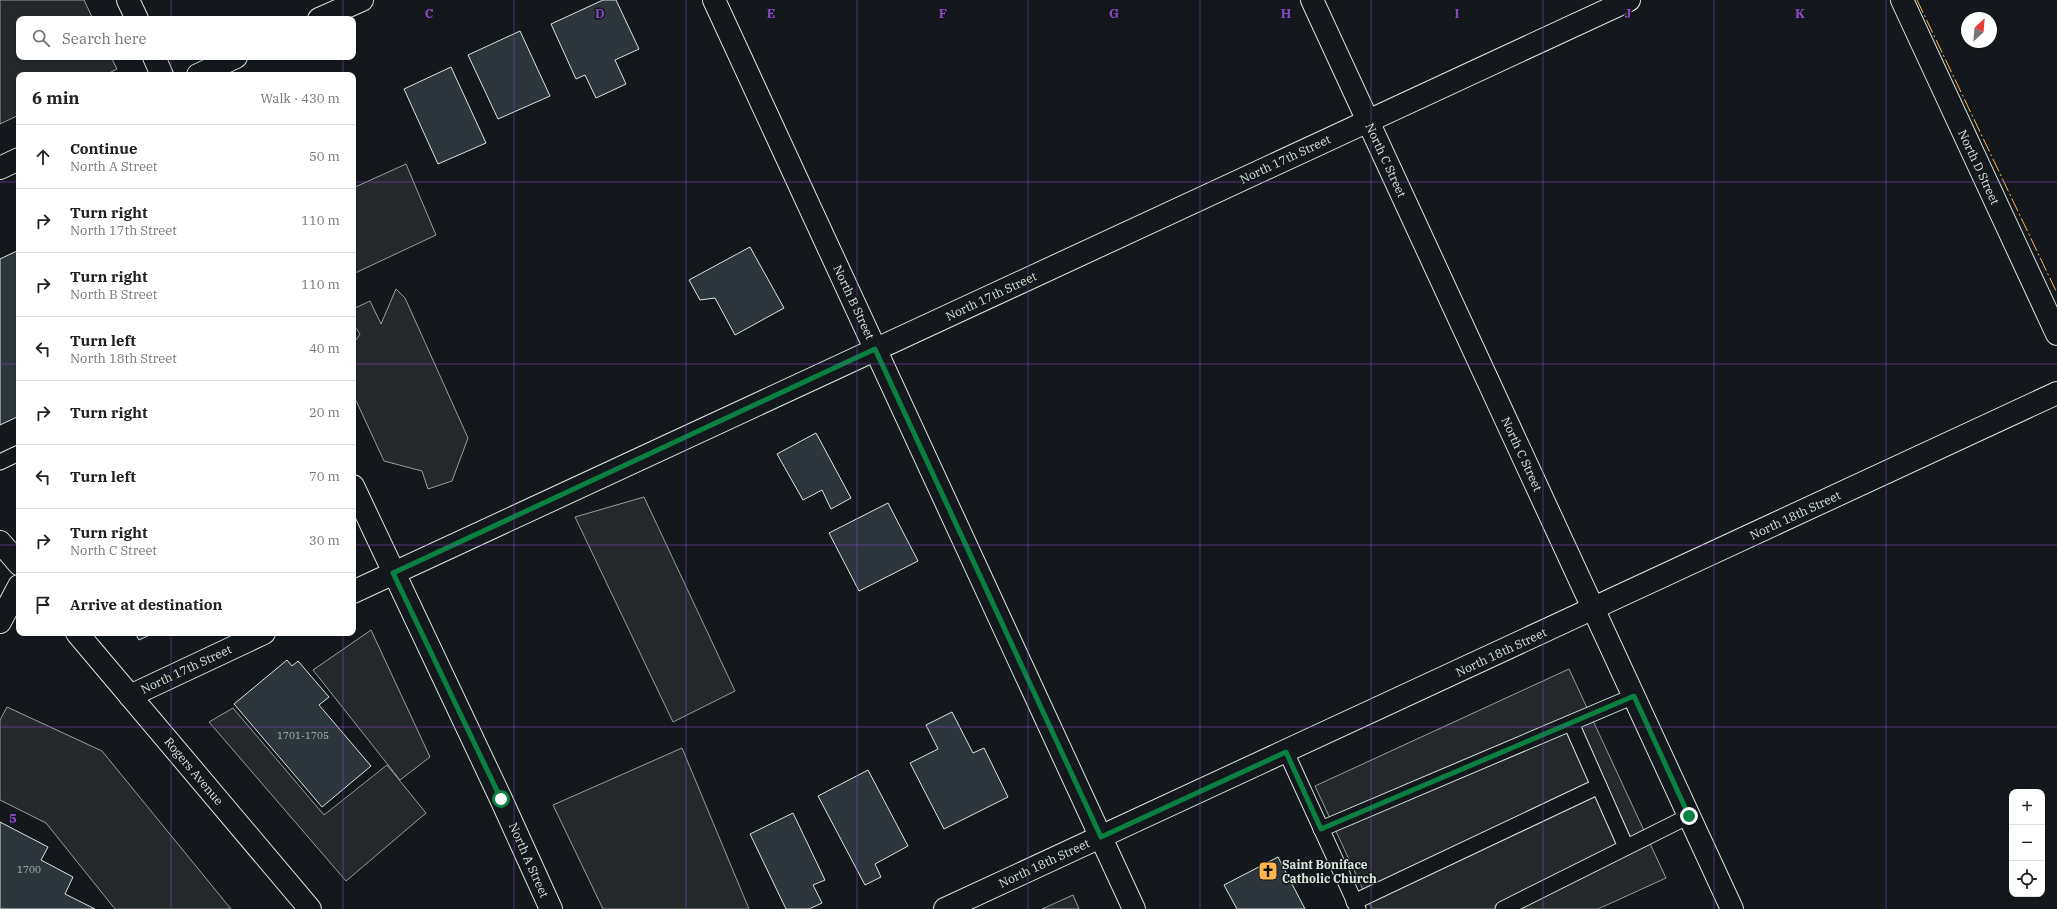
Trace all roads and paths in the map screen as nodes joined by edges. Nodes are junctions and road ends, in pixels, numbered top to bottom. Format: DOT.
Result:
graph roads {
  1 [pos="128,0"];
  2 [pos="362,0"];
  3 [pos="714,0"];
  4 [pos="1312,0"];
  5 [pos="1629,0"];
  6 [pos="1902,0"];
  7 [pos="135,16"];
  8 [pos="326,16"];
  9 [pos="155,60"];
  10 [pos="230,60"];
  11 [pos="161,72"];
  12 [pos="204,72"];
  13 [pos="1368,120"];
  14 [pos="16,160"];
  15 [pos="0,168"];
  16 [pos="2057,334"];
  17 [pos="875,349"];
  18 [pos="2057,393"];
  19 [pos="16,454"];
  20 [pos="0,462"];
  21 [pos="356,493"];
  22 [pos="393,573"];
  23 [pos="356,591"];
  24 [pos="16,592"];
  25 [pos="1593,609"];
  26 [pos="0,622"];
  27 [pos="80,636"];
  28 [pos="258,636"];
  29 [pos="130,696"];
  30 [pos="1634,696"];
  31 [pos="1571,723"];
  32 [pos="1286,752"];
  33 [pos="1599,786"];
  34 [pos="1689,816"];
  35 [pos="1321,829"];
  36 [pos="1101,837"];
  37 [pos="1626,847"];
  38 [pos="1356,906"];
  39 [pos="310,909"];
  40 [pos="551,909"];
  41 [pos="945,909"];
  42 [pos="1134,909"];
  43 [pos="1503,909"];
  44 [pos="1732,909"];
  1 -- 7 [label="street"];
  2 -- 8 [label="street"];
  3 -- 17 [label="street, North B Street"];
  4 -- 13 [label="street, North C Street"];
  5 -- 13 [label="street, North 17th Street"];
  6 -- 16 [label="street, North D Street"];
  9 -- 11 [label="street"];
  10 -- 12 [label="street"];
  13 -- 17 [label="street, North 17th Street"];
  13 -- 25 [label="street, North C Street"];
  14 -- 15 [label="street"];
  17 -- 22 [label="street, North 17th Street"];
  17 -- 36 [label="street, North B Street"];
  18 -- 25 [label="street, North 18th Street"];
  19 -- 20 [label="lane"];
  21 -- 22 [label="street, North A Street"];
  22 -- 23 [label="street, North 17th Street"];
  22 -- 40 [label="street, North A Street"];
  24 -- 26 [label="street"];
  25 -- 30 [label="street, North C Street"];
  25 -- 32 [label="street, North 18th Street"];
  27 -- 29 [label="street, Rogers Avenue"];
  28 -- 29 [label="street, North 17th Street"];
  29 -- 39 [label="street, Rogers Avenue"];
  30 -- 31 [label="lane"];
  30 -- 34 [label="street, North C Street"];
  31 -- 33 [label="lane"];
  31 -- 35 [label="lane"];
  32 -- 35 [label="lane"];
  32 -- 36 [label="street, North 18th Street"];
  33 -- 37 [label="lane"];
  33 -- 38 [label="lane"];
  34 -- 37 [label="lane"];
  34 -- 44 [label="street, North C Street"];
  35 -- 38 [label="lane"];
  36 -- 41 [label="street, North 18th Street"];
  36 -- 42 [label="street, North B Street"];
  37 -- 43 [label="lane"];
}
